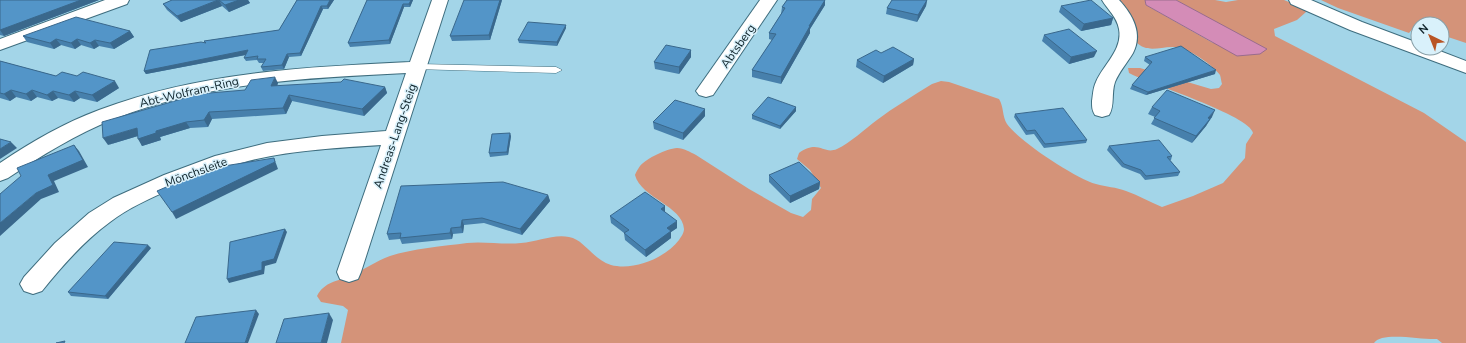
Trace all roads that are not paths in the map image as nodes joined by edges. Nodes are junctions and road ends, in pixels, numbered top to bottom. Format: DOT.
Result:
graph roads {
  1 [pos="121,0"];
  2 [pos="440,0"];
  3 [pos="769,0"];
  4 [pos="1110,0"];
  5 [pos="1298,0"];
  6 [pos="0,45"];
  7 [pos="418,67"];
  8 [pos="1466,67"];
  9 [pos="556,70"];
  10 [pos="706,92"];
  11 [pos="1102,111"];
  12 [pos="394,138"];
  13 [pos="0,173"];
  14 [pos="349,272"];
  15 [pos="33,284"];
  1 -- 6 [label="street"];
  2 -- 7 [label="street, Andreas-Lang-Steig"];
  3 -- 10 [label="street, Abtsberg"];
  4 -- 11 [label="street"];
  5 -- 8 [label="street"];
  7 -- 9 [label="lane"];
  7 -- 12 [label="street, Andreas-Lang-Steig"];
  7 -- 13 [label="street, Abt-Wolfram-Ring"];
  12 -- 14 [label="street, Andreas-Lang-Steig"];
  12 -- 15 [label="street, Mönchsleite"];
}
